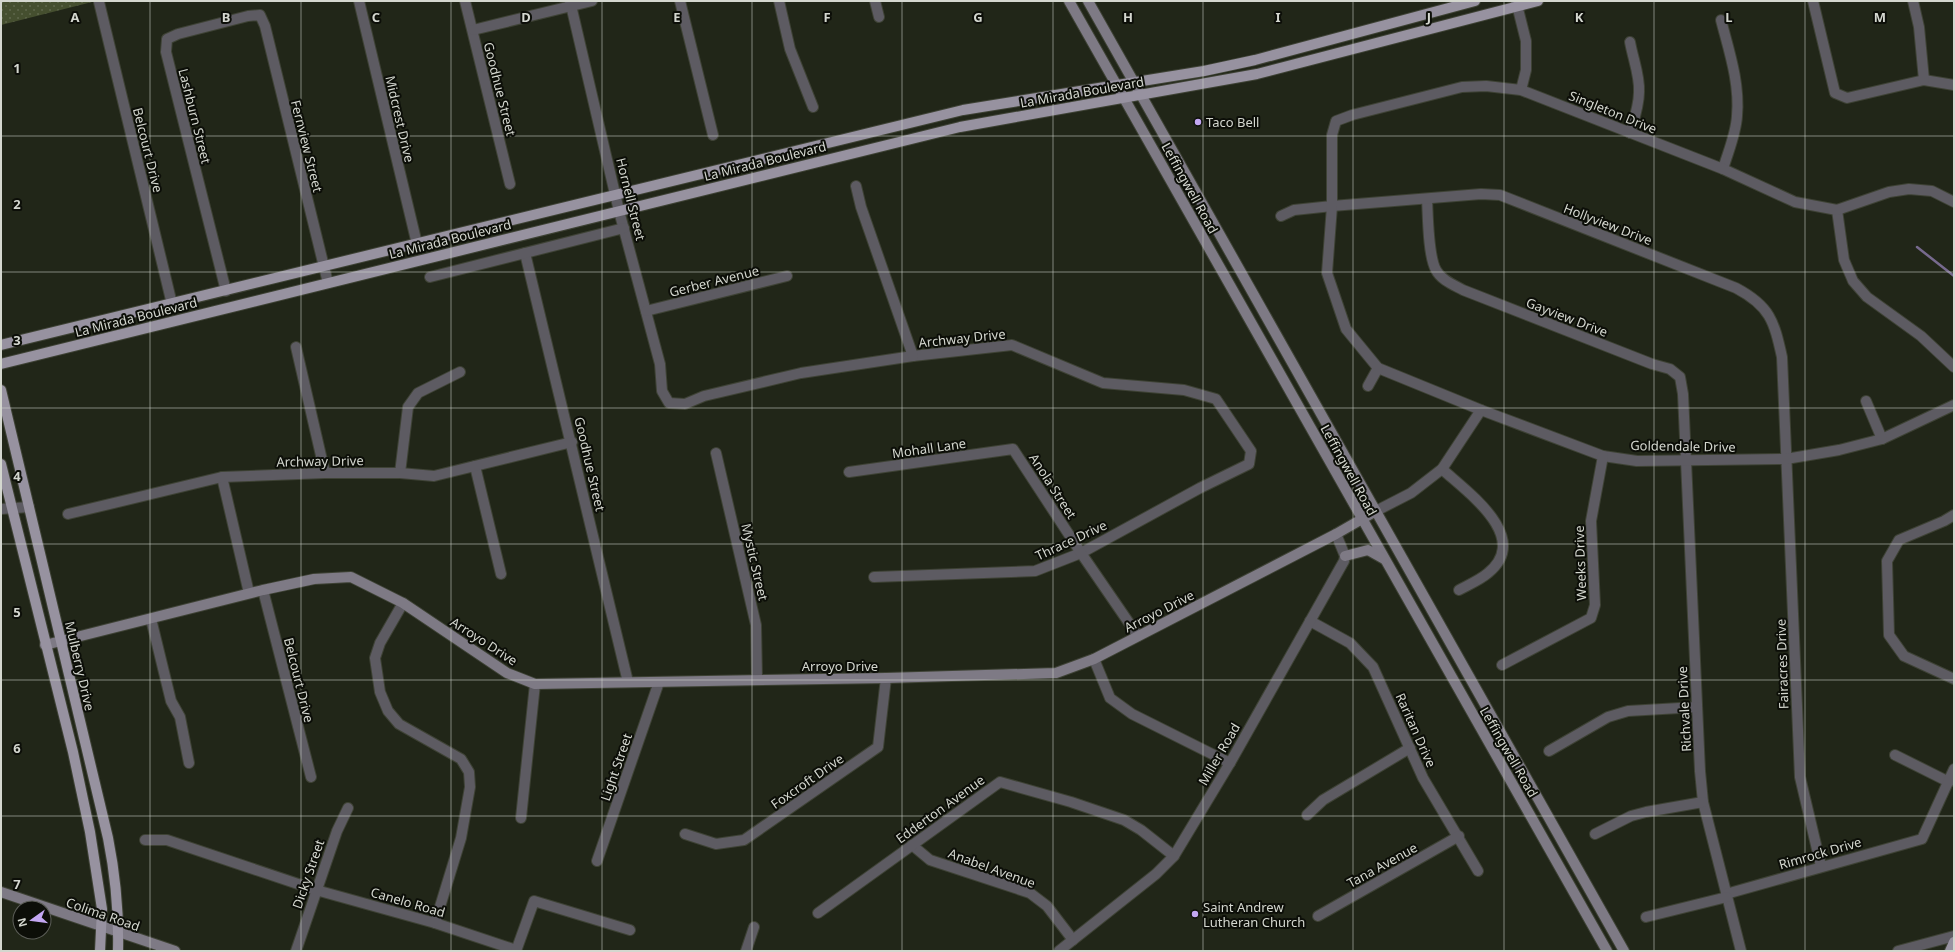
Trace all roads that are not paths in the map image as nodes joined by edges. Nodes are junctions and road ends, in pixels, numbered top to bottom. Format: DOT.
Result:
graph roads {
  1 [pos="359,1"];
  2 [pos="465,1"];
  3 [pos="592,1"];
  4 [pos="680,1"];
  5 [pos="779,1"];
  6 [pos="875,1"];
  7 [pos="1069,1"];
  8 [pos="1088,1"];
  9 [pos="1475,1"];
  10 [pos="1538,1"];
  11 [pos="1813,1"];
  12 [pos="1913,1"];
  13 [pos="99,2"];
  14 [pos="571,3"];
  15 [pos="1516,4"];
  16 [pos="260,15"];
  17 [pos="879,17"];
  18 [pos="1721,20"];
  19 [pos="473,30"];
  20 [pos="1630,42"];
  21 [pos="1924,80"];
  22 [pos="1133,81"];
  23 [pos="1116,84"];
  24 [pos="1954,85"];
  25 [pos="1521,90"];
  26 [pos="1141,95"];
  27 [pos="1124,98"];
  28 [pos="813,107"];
  29 [pos="1630,133"];
  30 [pos="713,135"];
  31 [pos="1723,169"];
  32 [pos="510,184"];
  33 [pos="856,186"];
  34 [pos="616,194"];
  35 [pos="1427,199"];
  36 [pos="1954,202"];
  37 [pos="1332,206"];
  38 [pos="1837,210"];
  39 [pos="619,211"];
  40 [pos="1281,216"];
  41 [pos="624,228"];
  42 [pos="416,244"];
  43 [pos="525,253"];
  44 [pos="324,267"];
  45 [pos="787,276"];
  46 [pos="430,277"];
  47 [pos="328,283"];
  48 [pos="226,291"];
  49 [pos="172,304"];
  50 [pos="646,311"];
  51 [pos="1,345"];
  52 [pos="296,347"];
  53 [pos="913,356"];
  54 [pos="1,364"];
  55 [pos="1954,367"];
  56 [pos="1378,368"];
  57 [pos="460,372"];
  58 [pos="1368,386"];
  59 [pos="1,390"];
  60 [pos="669,402"];
  61 [pos="1866,402"];
  62 [pos="1954,405"];
  63 [pos="1481,410"];
  64 [pos="1882,439"];
  65 [pos="572,442"];
  66 [pos="1013,449"];
  67 [pos="1251,451"];
  68 [pos="716,453"];
  69 [pos="1603,456"];
  70 [pos="1786,459"];
  71 [pos="1687,461"];
  72 [pos="1,464"];
  73 [pos="475,466"];
  74 [pos="1442,469"];
  75 [pos="325,472"];
  76 [pos="849,472"];
  77 [pos="400,473"];
  78 [pos="222,478"];
  79 [pos="29,507"];
  80 [pos="12,508"];
  81 [pos="1,509"];
  82 [pos="1376,511"];
  83 [pos="68,514"];
  84 [pos="1954,515"];
  85 [pos="1362,519"];
  86 [pos="1336,534"];
  87 [pos="1081,553"];
  88 [pos="1345,556"];
  89 [pos="1385,559"];
  90 [pos="501,574"];
  91 [pos="874,577"];
  92 [pos="263,590"];
  93 [pos="1459,590"];
  94 [pos="249,593"];
  95 [pos="403,603"];
  96 [pos="151,618"];
  97 [pos="1310,621"];
  98 [pos="1138,636"];
  99 [pos="61,640"];
  100 [pos="46,645"];
  101 [pos="1094,659"];
  102 [pos="1502,665"];
  103 [pos="886,678"];
  104 [pos="757,679"];
  105 [pos="1954,680"];
  106 [pos="628,682"];
  107 [pos="659,682"];
  108 [pos="535,684"];
  109 [pos="1697,707"];
  110 [pos="1410,748"];
  111 [pos="1549,751"];
  112 [pos="1895,755"];
  113 [pos="189,763"];
  114 [pos="1230,763"];
  115 [pos="1954,769"];
  116 [pos="311,777"];
  117 [pos="1949,782"];
  118 [pos="1703,802"];
  119 [pos="348,808"];
  120 [pos="1307,814"];
  121 [pos="521,818"];
  122 [pos="685,834"];
  123 [pos="1595,834"];
  124 [pos="1459,836"];
  125 [pos="145,840"];
  126 [pos="912,845"];
  127 [pos="1174,856"];
  128 [pos="597,861"];
  129 [pos="1821,866"];
  130 [pos="1478,871"];
  131 [pos="316,890"];
  132 [pos="1,892"];
  133 [pos="1726,896"];
  134 [pos="818,913"];
  135 [pos="1318,916"];
  136 [pos="1646,917"];
  137 [pos="435,923"];
  138 [pos="754,927"];
  139 [pos="102,928"];
  140 [pos="630,930"];
  141 [pos="119,934"];
  142 [pos="1954,936"];
  143 [pos="1073,940"];
  144 [pos="1954,942"];
  145 [pos="516,950"];
  146 [pos="100,951"];
  147 [pos="118,951"];
  148 [pos="174,951"];
  149 [pos="296,951"];
  150 [pos="746,951"];
  151 [pos="1059,951"];
  152 [pos="1607,951"];
  153 [pos="1624,951"];
  154 [pos="1741,951"];
  155 [pos="1898,951"];
  156 [pos="1950,951"];
  1 -- 42 [label="street, Midcrest Drive"];
  2 -- 19 [label="street, Goodhue Street"];
  3 -- 14 [label="street"];
  4 -- 30 [label="street"];
  5 -- 28 [label="street"];
  6 -- 17 [label="street"];
  7 -- 23 [label="main road, Leffingwell Road"];
  8 -- 22 [label="main road, Leffingwell Road"];
  9 -- 22 [label="main road, La Mirada Boulevard"];
  10 -- 15 [label="main road, La Mirada Boulevard"];
  11 -- 21 [label="street"];
  12 -- 21 [label="street"];
  13 -- 49 [label="street, Belcourt Drive"];
  14 -- 19 [label="street"];
  14 -- 34 [label="street, Hornell Street"];
  15 -- 25 [label="street"];
  15 -- 26 [label="main road, La Mirada Boulevard"];
  16 -- 44 [label="street, Fernview Street"];
  16 -- 48 [label="street, Lashburn Street"];
  18 -- 31 [label="street"];
  19 -- 32 [label="street, Goodhue Street"];
  20 -- 29 [label="street"];
  21 -- 24 [label="street"];
  22 -- 23 [label="main road, La Mirada Boulevard"];
  22 -- 26 [label="main road, Leffingwell Road"];
  23 -- 27 [label="main road, Leffingwell Road"];
  23 -- 34 [label="main road, La Mirada Boulevard"];
  25 -- 29 [label="street, Singleton Drive"];
  25 -- 37 [label="street, Singleton Drive"];
  26 -- 27 [label="main road, La Mirada Boulevard"];
  26 -- 82 [label="main road, Leffingwell Road"];
  27 -- 39 [label="main road, La Mirada Boulevard"];
  27 -- 85 [label="main road, Leffingwell Road"];
  29 -- 31 [label="street, Singleton Drive"];
  31 -- 38 [label="street, Singleton Drive"];
  33 -- 53 [label="street"];
  34 -- 39 [label="street, Hornell Street"];
  34 -- 42 [label="main road, La Mirada Boulevard"];
  35 -- 37 [label="street, Hollyview Drive"];
  35 -- 70 [label="street, Hollyview Drive"];
  35 -- 71 [label="street, Gayview Drive"];
  36 -- 38 [label="street, Singleton Drive"];
  37 -- 40 [label="street, Hollyview Drive"];
  37 -- 56 [label="street, Goldendale Drive"];
  38 -- 55 [label="street"];
  39 -- 41 [label="street, Hornell Street"];
  39 -- 47 [label="main road, La Mirada Boulevard"];
  41 -- 43 [label="street"];
  41 -- 50 [label="street, Hornell Street"];
  42 -- 44 [label="main road, La Mirada Boulevard"];
  43 -- 46 [label="street"];
  43 -- 65 [label="street, Goodhue Street"];
  44 -- 47 [label="street, Fernview Street"];
  44 -- 48 [label="main road, La Mirada Boulevard"];
  45 -- 50 [label="street, Gerber Avenue"];
  47 -- 54 [label="main road, La Mirada Boulevard"];
  48 -- 49 [label="main road, La Mirada Boulevard"];
  49 -- 51 [label="main road, La Mirada Boulevard"];
  50 -- 60 [label="street, Hornell Street"];
  52 -- 75 [label="street"];
  53 -- 60 [label="street, Archway Drive"];
  53 -- 67 [label="street, Archway Drive"];
  56 -- 58 [label="street"];
  56 -- 63 [label="street, Goldendale Drive"];
  57 -- 77 [label="street"];
  59 -- 79 [label="main road, Mulberry Drive"];
  61 -- 64 [label="street"];
  62 -- 64 [label="street, Goldendale Drive"];
  63 -- 69 [label="street, Goldendale Drive"];
  63 -- 74 [label="street, Arroyo Drive"];
  64 -- 70 [label="street, Goldendale Drive"];
  65 -- 73 [label="street, Archway Drive"];
  65 -- 106 [label="street, Goodhue Street"];
  66 -- 76 [label="street, Mohall Lane"];
  66 -- 87 [label="street, Anola Street"];
  67 -- 87 [label="street, Thrace Drive"];
  68 -- 104 [label="street, Mystic Street"];
  69 -- 71 [label="street, Goldendale Drive"];
  69 -- 102 [label="street, Weeks Drive"];
  70 -- 71 [label="street, Goldendale Drive"];
  70 -- 129 [label="street, Fairacres Drive"];
  71 -- 109 [label="street, Richvale Drive"];
  72 -- 80 [label="main road, Mulberry Drive"];
  73 -- 77 [label="street, Archway Drive"];
  73 -- 90 [label="street"];
  74 -- 82 [label="street, Arroyo Drive"];
  74 -- 93 [label="street"];
  75 -- 77 [label="street, Archway Drive"];
  75 -- 78 [label="street, Archway Drive"];
  78 -- 83 [label="street, Archway Drive"];
  78 -- 94 [label="street"];
  79 -- 80 [label="street"];
  79 -- 99 [label="main road, Mulberry Drive"];
  80 -- 81 [label="street"];
  80 -- 100 [label="main road, Mulberry Drive"];
  82 -- 85 [label="main road, Arroyo Drive"];
  82 -- 153 [label="main road, Leffingwell Road"];
  84 -- 105 [label="street"];
  85 -- 86 [label="main road, Arroyo Drive"];
  85 -- 89 [label="main road, Leffingwell Road"];
  86 -- 88 [label="street"];
  86 -- 98 [label="main road, Arroyo Drive"];
  87 -- 91 [label="street, Thrace Drive"];
  87 -- 98 [label="street, Anola Street"];
  88 -- 89 [label="main road"];
  88 -- 97 [label="street, Miller Road"];
  89 -- 152 [label="main road, Leffingwell Road"];
  92 -- 94 [label="main road, Arroyo Drive"];
  92 -- 95 [label="main road, Arroyo Drive"];
  92 -- 116 [label="street, Belcourt Drive"];
  94 -- 96 [label="main road, Arroyo Drive"];
  95 -- 108 [label="main road, Arroyo Drive"];
  95 -- 137 [label="street"];
  96 -- 99 [label="main road, Arroyo Drive"];
  96 -- 113 [label="street"];
  97 -- 110 [label="street, Raritan Drive"];
  97 -- 114 [label="street, Miller Road"];
  98 -- 101 [label="main road, Arroyo Drive"];
  99 -- 100 [label="main road, Arroyo Drive"];
  99 -- 141 [label="main road, Mulberry Drive"];
  100 -- 139 [label="main road, Mulberry Drive"];
  101 -- 103 [label="main road, Arroyo Drive"];
  101 -- 114 [label="street"];
  103 -- 104 [label="main road, Arroyo Drive"];
  103 -- 122 [label="street, Foxcroft Drive"];
  104 -- 107 [label="main road, Arroyo Drive"];
  106 -- 107 [label="main road, Arroyo Drive"];
  106 -- 108 [label="main road, Arroyo Drive"];
  107 -- 128 [label="street, Light Street"];
  108 -- 121 [label="street"];
  109 -- 111 [label="street"];
  109 -- 118 [label="street, Richvale Drive"];
  110 -- 120 [label="street"];
  110 -- 124 [label="street, Raritan Drive"];
  112 -- 117 [label="street"];
  114 -- 127 [label="street, Miller Road"];
  115 -- 117 [label="street"];
  117 -- 129 [label="street, Rimrock Drive"];
  118 -- 123 [label="street"];
  118 -- 133 [label="street, Richvale Drive"];
  119 -- 131 [label="street, Dicky Street"];
  124 -- 130 [label="street, Raritan Drive"];
  124 -- 135 [label="street, Tana Avenue"];
  125 -- 131 [label="street, Canelo Road"];
  126 -- 127 [label="street, Edderton Avenue"];
  126 -- 134 [label="street, Edderton Avenue"];
  126 -- 143 [label="street, Anabel Avenue"];
  127 -- 143 [label="street, Miller Road"];
  129 -- 133 [label="street, Rimrock Drive"];
  131 -- 137 [label="street, Canelo Road"];
  131 -- 149 [label="street, Dicky Street"];
  132 -- 139 [label="main road, Colima Road"];
  133 -- 136 [label="street, Rimrock Drive"];
  133 -- 154 [label="street, Richvale Drive"];
  137 -- 145 [label="street, Canelo Road"];
  138 -- 150 [label="street"];
  139 -- 141 [label="main road, Colima Road"];
  139 -- 146 [label="main road, Mulberry Drive"];
  140 -- 145 [label="street, Canelo Road"];
  141 -- 147 [label="main road, Mulberry Drive"];
  141 -- 148 [label="main road, Colima Road"];
  142 -- 155 [label="street"];
  143 -- 151 [label="street, Miller Road"];
  144 -- 156 [label="main road"];
}
